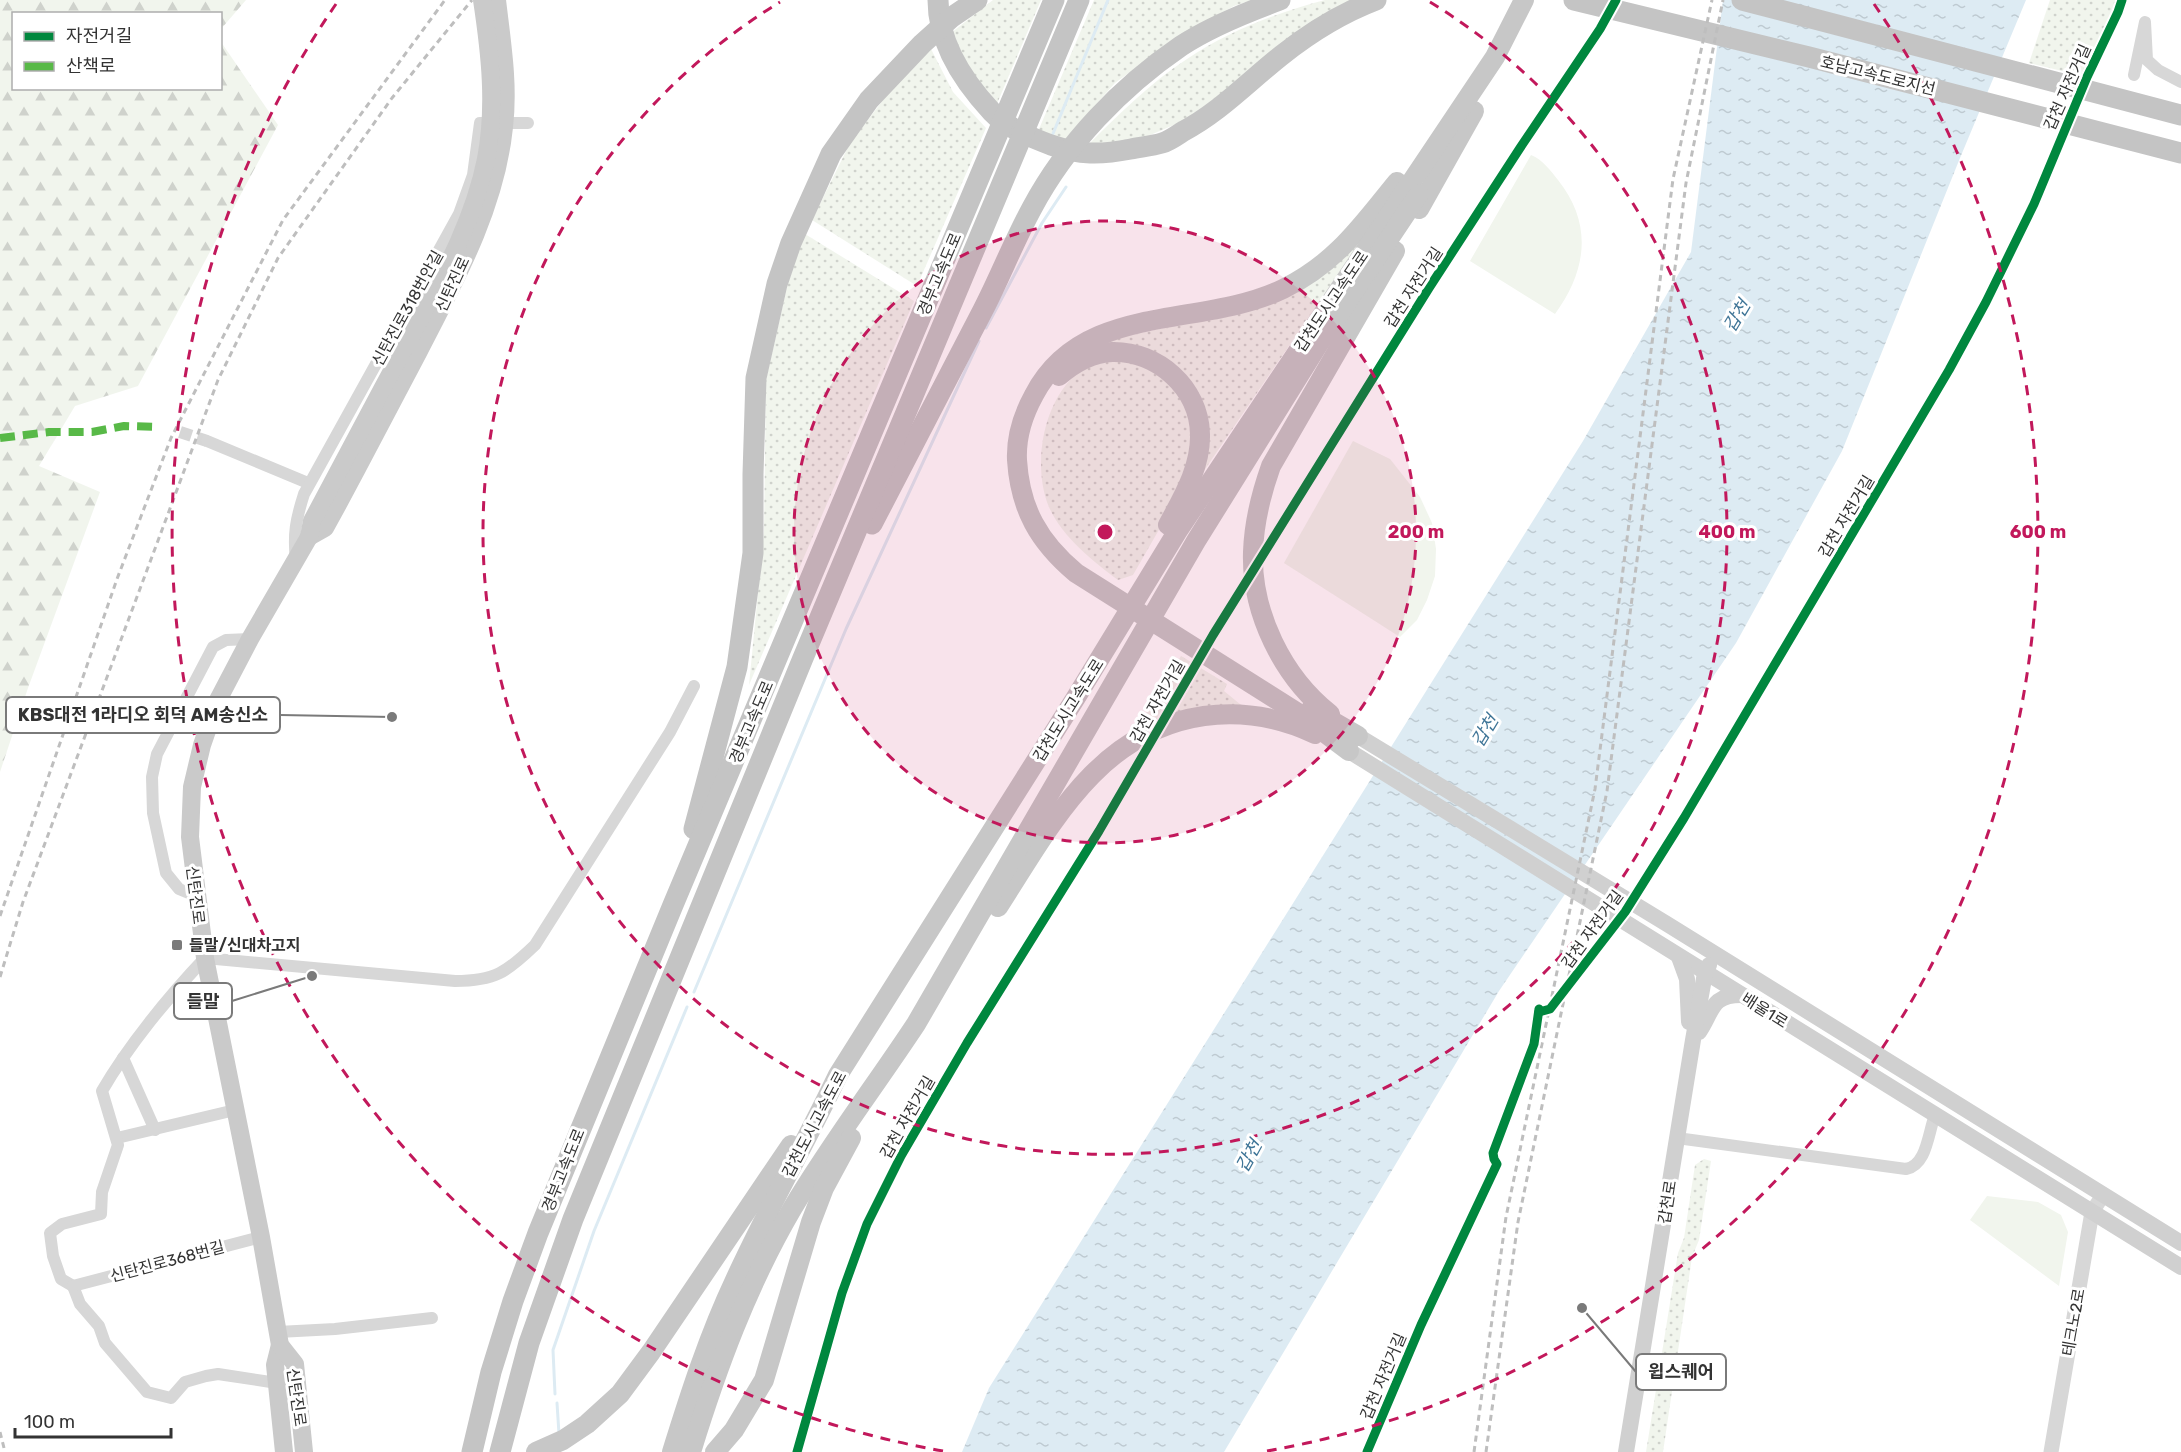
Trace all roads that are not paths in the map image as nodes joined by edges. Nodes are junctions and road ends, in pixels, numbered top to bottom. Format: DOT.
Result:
graph roads {
  1 [pos="482,0"];
  2 [pos="497,0"];
  3 [pos="938,0"];
  4 [pos="977,0"];
  5 [pos="1054,0"];
  6 [pos="1079,0"];
  7 [pos="1280,0"];
  8 [pos="1376,0"];
  9 [pos="1524,0"];
  10 [pos="1537,0"];
  11 [pos="1574,0"];
  12 [pos="1742,0"];
  13 [pos="2134,75"];
  14 [pos="2181,82"];
  15 [pos="1474,111"];
  16 [pos="2181,115"];
  17 [pos="528,123"];
  18 [pos="1443,134"];
  19 [pos="2181,153"];
  20 [pos="207,441"];
  21 [pos="306,489"];
  22 [pos="329,505"];
  23 [pos="296,560"];
  24 [pos="1107,588"];
  25 [pos="250,639"];
  26 [pos="803,658"];
  27 [pos="694,686"];
  28 [pos="1075,699"];
  29 [pos="1354,743"];
  30 [pos="196,896"];
  31 [pos="673,905"];
  32 [pos="1715,955"];
  33 [pos="1679,957"];
  34 [pos="205,958"];
  35 [pos="1705,973"];
  36 [pos="1741,995"];
  37 [pos="916,1024"];
  38 [pos="1693,1041"];
  39 [pos="123,1058"];
  40 [pos="884,1073"];
  41 [pos="838,1076"];
  42 [pos="235,1110"];
  43 [pos="1935,1115"];
  44 [pos="155,1130"];
  45 [pos="117,1138"];
  46 [pos="1677,1138"];
  47 [pos="2103,1195"];
  48 [pos="2092,1212"];
  49 [pos="261,1237"];
  50 [pos="2181,1243"];
  51 [pos="2181,1268"];
  52 [pos="73,1286"];
  53 [pos="432,1318"];
  54 [pos="279,1339"];
  55 [pos="276,1383"];
  56 [pos="284,1452"];
  57 [pos="304,1452"];
  58 [pos="472,1452"];
  59 [pos="500,1452"];
  60 [pos="536,1452"];
  61 [pos="672,1452"];
  62 [pos="691,1452"];
  63 [pos="715,1452"];
  64 [pos="1626,1452"];
  65 [pos="2051,1452"];
  1 -- 22 [label="main road, 신탄진로"];
  2 -- 22 [label="main road, 신탄진로"];
  3 -- 8 [label="highway"];
  4 -- 31 [label="highway"];
  5 -- 31 [label="highway, 경부고속도로"];
  6 -- 26 [label="highway, 경부고속도로"];
  7 -- 26 [label="highway"];
  9 -- 18 [label="highway, 갑천도시고속도로"];
  10 -- 15 [label="highway, 갑천도시고속도로"];
  11 -- 19 [label="highway, 호남고속도로지선"];
  12 -- 16 [label="highway"];
  13 -- 14 [label="street"];
  15 -- 29 [label="highway"];
  15 -- 37 [label="highway, 갑천도시고속도로"];
  17 -- 21 [label="street, 신탄진로318번안길"];
  18 -- 24 [label="highway"];
  18 -- 28 [label="highway, 갑천도시고속도로"];
  20 -- 21 [label="street"];
  21 -- 23 [label="street, 신탄진로318번안길"];
  22 -- 23 [label="main road, 신탄진로"];
  23 -- 25 [label="main road, 신탄진로"];
  24 -- 28 [label="highway"];
  24 -- 29 [label="highway"];
  25 -- 30 [label="main road, 신탄진로"];
  25 -- 30 [label="street"];
  26 -- 59 [label="highway, 경부고속도로"];
  27 -- 34 [label="street"];
  28 -- 41 [label="highway, 갑천도시고속도로"];
  29 -- 32 [label="main road, 배울1로"];
  29 -- 33 [label="main road, 배울1로"];
  29 -- 37 [label="highway"];
  30 -- 34 [label="main road, 신탄진로"];
  31 -- 58 [label="highway, 경부고속도로"];
  32 -- 35 [label="main road, 갑천로"];
  32 -- 47 [label="main road, 배울1로"];
  33 -- 35 [label="main road, 배울1로"];
  33 -- 38 [label="main road"];
  34 -- 39 [label="street"];
  34 -- 42 [label="main road, 신탄진로"];
  35 -- 36 [label="main road, 배울1로"];
  35 -- 38 [label="main road, 갑천로"];
  36 -- 38 [label="main road"];
  36 -- 43 [label="main road, 배울1로"];
  37 -- 40 [label="highway, 갑천도시고속도로"];
  38 -- 46 [label="main road, 갑천로"];
  39 -- 44 [label="street"];
  39 -- 45 [label="street"];
  40 -- 62 [label="highway, 갑천도시고속도로"];
  40 -- 63 [label="highway"];
  41 -- 60 [label="highway"];
  41 -- 61 [label="highway, 갑천도시고속도로"];
  42 -- 44 [label="street"];
  42 -- 49 [label="main road, 신탄진로"];
  43 -- 46 [label="street"];
  43 -- 48 [label="main road, 배울1로"];
  44 -- 45 [label="street"];
  45 -- 52 [label="street"];
  46 -- 64 [label="main road, 갑천로"];
  47 -- 48 [label="street, 테크노2로"];
  47 -- 50 [label="main road, 배울1로"];
  48 -- 51 [label="main road, 배울1로"];
  48 -- 65 [label="street, 테크노2로"];
  49 -- 52 [label="street, 신탄진로368번길"];
  49 -- 54 [label="main road, 신탄진로"];
  52 -- 55 [label="street"];
  53 -- 54 [label="street"];
  54 -- 55 [label="main road, 신탄진로"];
  54 -- 57 [label="main road, 신탄진로"];
  55 -- 56 [label="main road, 신탄진로"];
}
